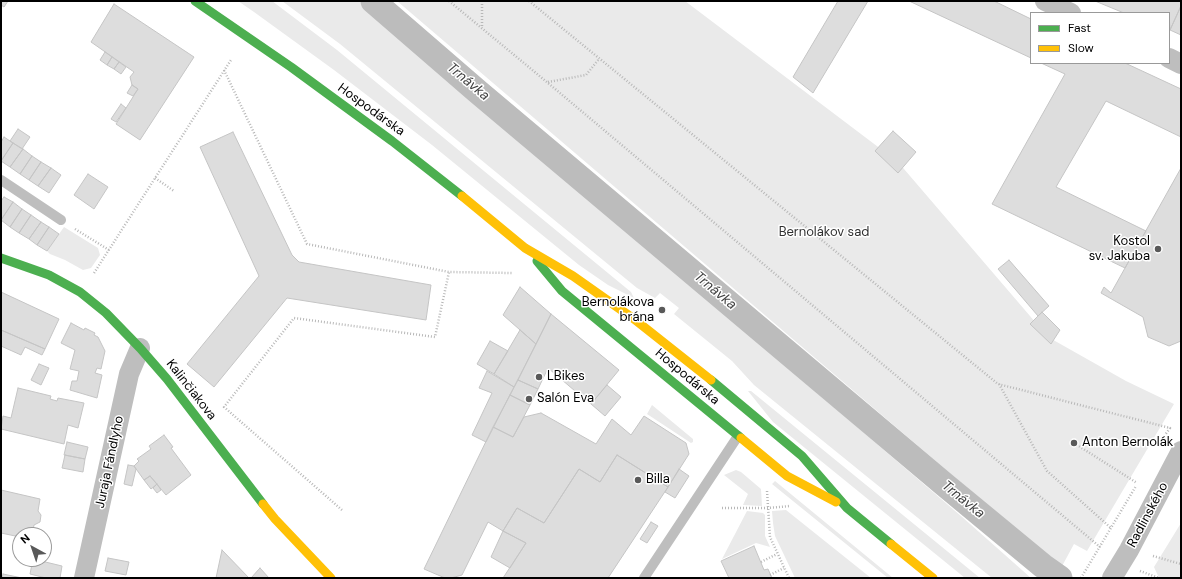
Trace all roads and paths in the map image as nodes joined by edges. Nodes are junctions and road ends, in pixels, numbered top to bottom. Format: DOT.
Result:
graph roads {
  1 [pos="195,1"];
  2 [pos="449,1"];
  3 [pos="482,1"];
  4 [pos="528,1"];
  5 [pos="1045,1"];
  6 [pos="1069,12"];
  7 [pos="482,28"];
  8 [pos="1170,58"];
  9 [pos="599,59"];
  10 [pos="231,60"];
  11 [pos="1181,64"];
  12 [pos="224,70"];
  13 [pos="548,82"];
  14 [pos="155,178"];
  15 [pos="1,180"];
  16 [pos="174,191"];
  17 [pos="61,220"];
  18 [pos="525,248"];
  19 [pos="109,250"];
  20 [pos="1,258"];
  21 [pos="449,272"];
  22 [pos="512,274"];
  23 [pos="91,278"];
  24 [pos="140,348"];
  25 [pos="998,384"];
  26 [pos="1170,428"];
  27 [pos="738,436"];
  28 [pos="1074,443"];
  29 [pos="1181,451"];
  30 [pos="1138,483"];
  31 [pos="767,488"];
  32 [pos="790,506"];
  33 [pos="722,508"];
  34 [pos="768,508"];
  35 [pos="848,508"];
  36 [pos="342,510"];
  37 [pos="1111,528"];
  38 [pos="1105,536"];
  39 [pos="1099,546"];
  40 [pos="777,554"];
  41 [pos="1153,556"];
  42 [pos="761,562"];
  43 [pos="1181,564"];
  44 [pos="784,568"];
  45 [pos="1141,572"];
  46 [pos="770,575"];
  47 [pos="84,578"];
  48 [pos="330,578"];
  49 [pos="644,578"];
  50 [pos="789,578"];
  51 [pos="933,578"];
  52 [pos="1081,578"];
  53 [pos="1112,578"];
  54 [pos="1159,578"];
  1 -- 18 [label="street, Hospodárska"];
  2 -- 7 [label="path"];
  3 -- 7 [label="path"];
  4 -- 9 [label="path"];
  5 -- 6 [label="street"];
  7 -- 13 [label="path"];
  8 -- 11 [label="street"];
  9 -- 13 [label="path"];
  9 -- 25 [label="path"];
  10 -- 12 [label="path"];
  12 -- 14 [label="path"];
  12 -- 21 [label="path"];
  13 -- 39 [label="path"];
  14 -- 16 [label="path"];
  14 -- 19 [label="path"];
  15 -- 17 [label="lane"];
  17 -- 19 [label="path"];
  18 -- 27 [label="street, Hospodárska"];
  18 -- 35 [label="street, Hospodárska"];
  19 -- 23 [label="path"];
  20 -- 24 [label="street, Kalinčiakova"];
  21 -- 22 [label="path"];
  21 -- 36 [label="path"];
  24 -- 47 [label="street, Juraja Fándlyho"];
  24 -- 48 [label="street, Kalinčiakova"];
  25 -- 26 [label="path"];
  25 -- 37 [label="path"];
  27 -- 35 [label="street, Hospodárska"];
  27 -- 49 [label="lane"];
  28 -- 30 [label="path"];
  29 -- 53 [label="street, Radlinského"];
  31 -- 34 [label="path"];
  32 -- 34 [label="path"];
  33 -- 34 [label="path"];
  34 -- 40 [label="path"];
  35 -- 51 [label="street, Hospodárska"];
  38 -- 39 [label="path"];
  39 -- 52 [label="path"];
  40 -- 42 [label="path"];
  40 -- 44 [label="path"];
  41 -- 43 [label="path"];
  44 -- 46 [label="path"];
  44 -- 50 [label="path"];
  45 -- 54 [label="path"];
}
